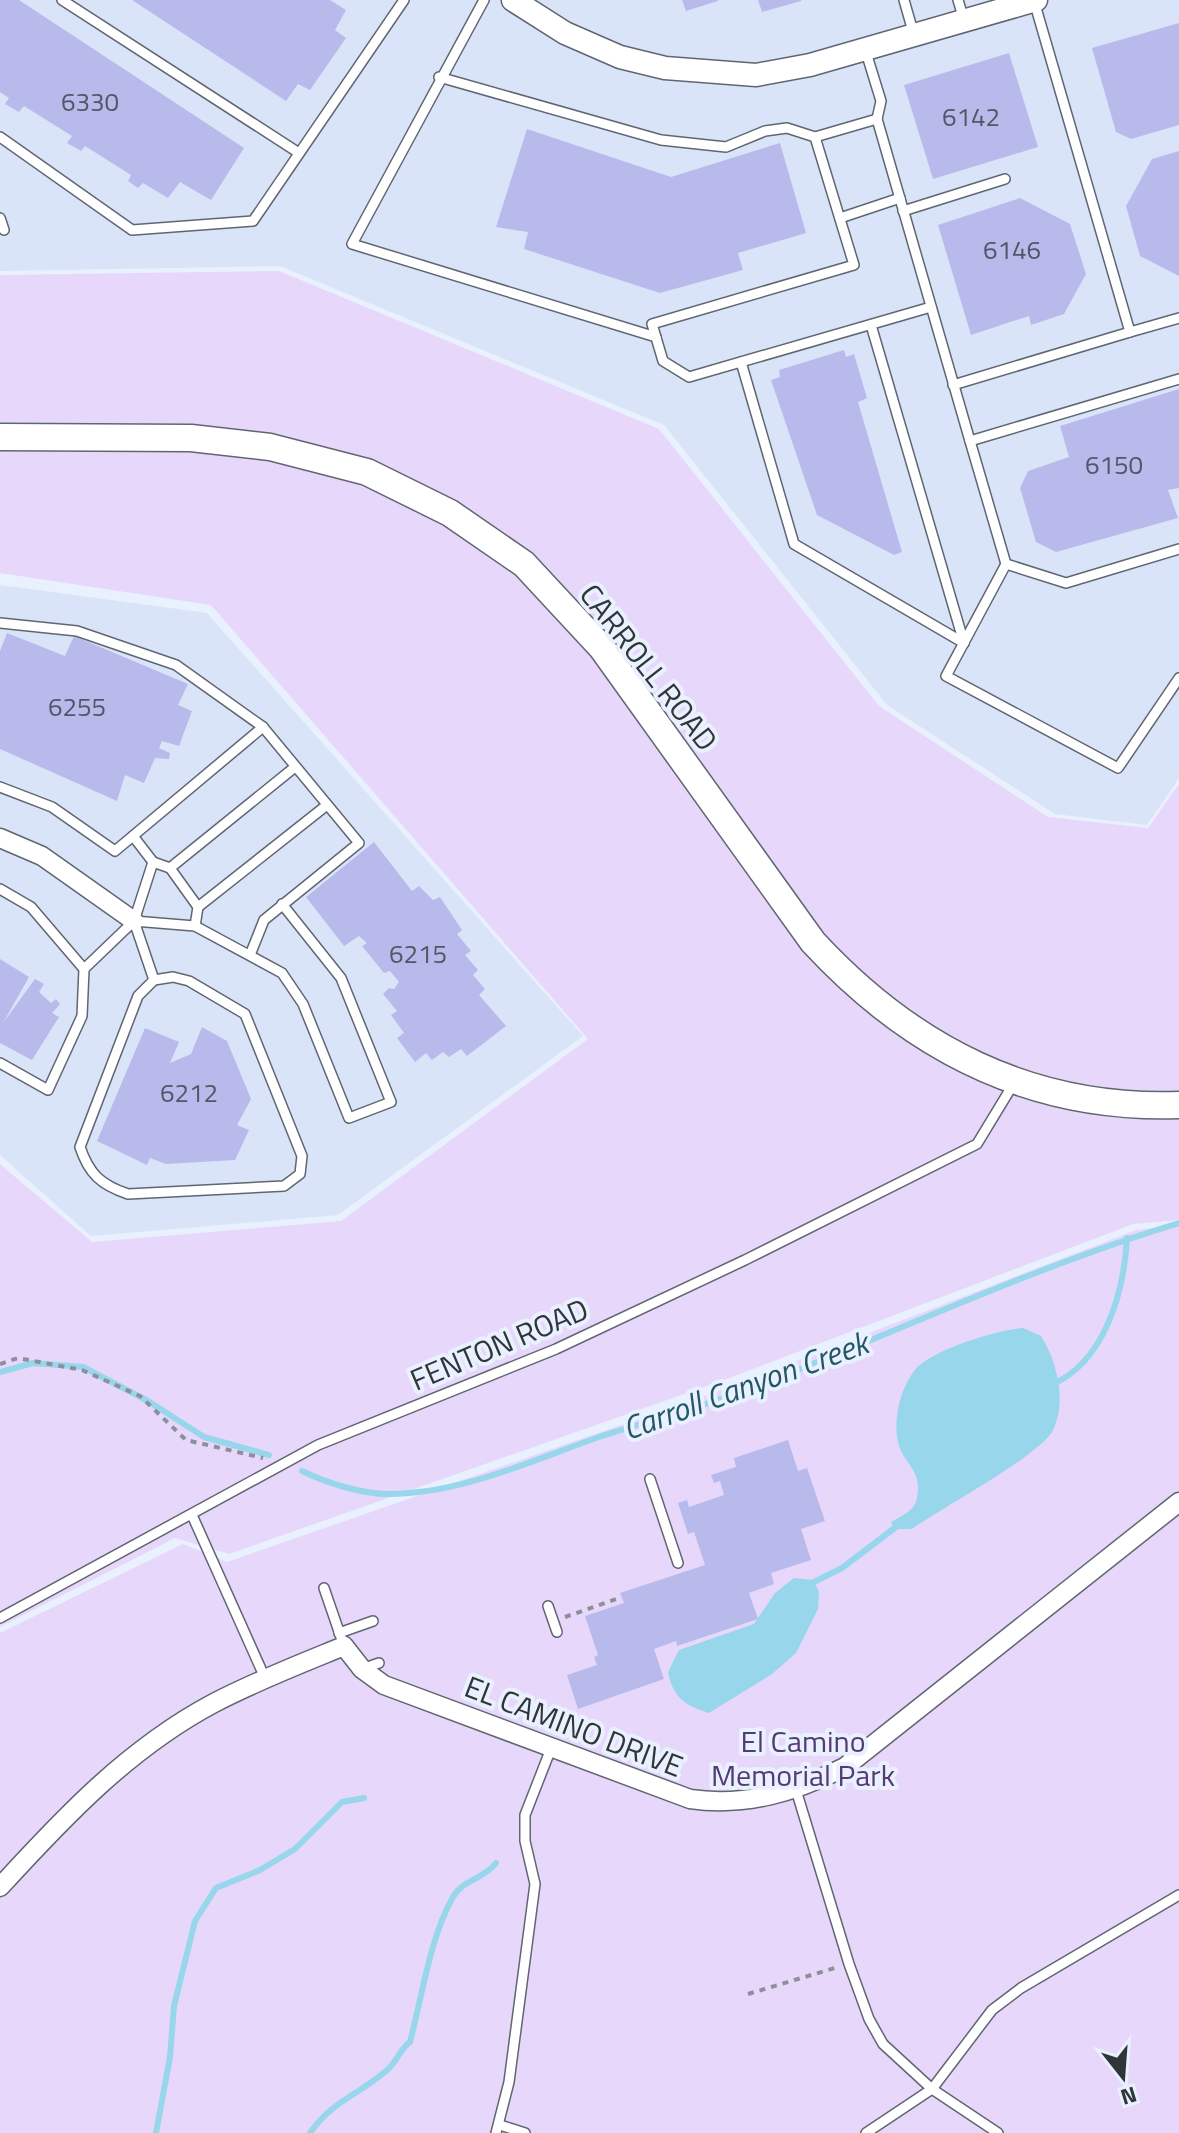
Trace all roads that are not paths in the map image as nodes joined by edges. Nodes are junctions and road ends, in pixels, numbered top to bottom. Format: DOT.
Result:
graph roads {
  1 [pos="62,0"];
  2 [pos="390,0"];
  3 [pos="484,0"];
  4 [pos="513,0"];
  5 [pos="904,0"];
  6 [pos="1035,0"];
  7 [pos="402,3"];
  8 [pos="961,10"];
  9 [pos="914,35"];
  10 [pos="865,49"];
  11 [pos="439,77"];
  12 [pos="877,119"];
  13 [pos="0,137"];
  14 [pos="815,137"];
  15 [pos="299,153"];
  16 [pos="1005,179"];
  17 [pos="900,198"];
  18 [pos="903,211"];
  19 [pos="0,218"];
  20 [pos="840,218"];
  21 [pos="4,230"];
  22 [pos="931,307"];
  23 [pos="1179,318"];
  24 [pos="871,325"];
  25 [pos="1130,332"];
  26 [pos="656,337"];
  27 [pos="741,362"];
  28 [pos="1179,379"];
  29 [pos="953,385"];
  30 [pos="0,437"];
  31 [pos="970,441"];
  32 [pos="1179,549"];
  33 [pos="1006,564"];
  34 [pos="0,623"];
  35 [pos="964,643"];
  36 [pos="1179,678"];
  37 [pos="263,727"];
  38 [pos="295,767"];
  39 [pos="0,787"];
  40 [pos="327,805"];
  41 [pos="133,836"];
  42 [pos="0,838"];
  43 [pos="153,862"];
  44 [pos="170,868"];
  45 [pos="0,889"];
  46 [pos="282,904"];
  47 [pos="198,907"];
  48 [pos="134,921"];
  49 [pos="195,926"];
  50 [pos="250,955"];
  51 [pos="84,969"];
  52 [pos="154,980"];
  53 [pos="0,1063"];
  54 [pos="1009,1091"];
  55 [pos="1179,1105"];
  56 [pos="650,1479"];
  57 [pos="1179,1502"];
  58 [pos="192,1515"];
  59 [pos="678,1563"];
  60 [pos="324,1588"];
  61 [pos="548,1606"];
  62 [pos="0,1618"];
  63 [pos="373,1621"];
  64 [pos="557,1632"];
  65 [pos="341,1640"];
  66 [pos="265,1678"];
  67 [pos="552,1746"];
  68 [pos="796,1790"];
  69 [pos="0,1887"];
  70 [pos="1179,1895"];
  71 [pos="932,2089"];
  72 [pos="498,2129"];
  73 [pos="525,2133"];
  74 [pos="866,2133"];
  75 [pos="998,2133"];
  1 -- 15 [label="lane"];
  2 -- 7 [label="lane"];
  3 -- 11 [label="lane"];
  4 -- 10 [label="street"];
  5 -- 9 [label="lane"];
  6 -- 8 [label="street"];
  6 -- 25 [label="lane"];
  7 -- 15 [label="lane"];
  8 -- 9 [label="street"];
  9 -- 10 [label="street"];
  10 -- 12 [label="lane"];
  11 -- 14 [label="lane"];
  11 -- 26 [label="lane"];
  12 -- 14 [label="lane"];
  12 -- 17 [label="lane"];
  13 -- 15 [label="lane"];
  14 -- 20 [label="lane"];
  16 -- 18 [label="lane"];
  17 -- 18 [label="lane"];
  17 -- 20 [label="lane"];
  18 -- 22 [label="lane"];
  19 -- 21 [label="lane"];
  20 -- 26 [label="lane"];
  22 -- 24 [label="lane"];
  22 -- 29 [label="lane"];
  23 -- 25 [label="lane"];
  24 -- 27 [label="lane"];
  24 -- 35 [label="lane"];
  25 -- 29 [label="lane"];
  26 -- 27 [label="lane"];
  27 -- 35 [label="lane"];
  28 -- 31 [label="lane"];
  29 -- 31 [label="lane"];
  30 -- 54 [label="main road, CARROLL ROAD"];
  31 -- 33 [label="lane"];
  32 -- 33 [label="lane"];
  33 -- 35 [label="lane"];
  34 -- 37 [label="lane"];
  35 -- 36 [label="lane"];
  37 -- 38 [label="lane"];
  37 -- 41 [label="lane"];
  38 -- 40 [label="lane"];
  38 -- 44 [label="lane"];
  39 -- 41 [label="lane"];
  40 -- 46 [label="lane"];
  40 -- 47 [label="lane"];
  41 -- 43 [label="lane"];
  42 -- 48 [label="street"];
  43 -- 44 [label="lane"];
  43 -- 48 [label="lane"];
  44 -- 47 [label="lane"];
  45 -- 51 [label="lane"];
  46 -- 50 [label="lane"];
  46 -- 50 [label="lane"];
  47 -- 49 [label="lane"];
  48 -- 49 [label="lane"];
  48 -- 51 [label="lane"];
  48 -- 52 [label="lane"];
  49 -- 50 [label="lane"];
  51 -- 53 [label="lane"];
  52 -- 52 [label="lane"];
  54 -- 55 [label="main road, CARROLL ROAD"];
  54 -- 58 [label="lane, FENTON ROAD"];
  56 -- 59 [label="lane"];
  57 -- 68 [label="street, EL CAMINO DRIVE"];
  58 -- 62 [label="lane, FENTON ROAD"];
  58 -- 66 [label="lane"];
  60 -- 65 [label="lane"];
  61 -- 64 [label="lane"];
  63 -- 65 [label="lane"];
  65 -- 66 [label="street"];
  65 -- 67 [label="street, EL CAMINO DRIVE"];
  66 -- 69 [label="street"];
  67 -- 68 [label="street, EL CAMINO DRIVE"];
  67 -- 72 [label="lane"];
  68 -- 71 [label="lane"];
  70 -- 71 [label="lane"];
  71 -- 74 [label="lane"];
  71 -- 75 [label="lane"];
  72 -- 73 [label="lane"];
}
